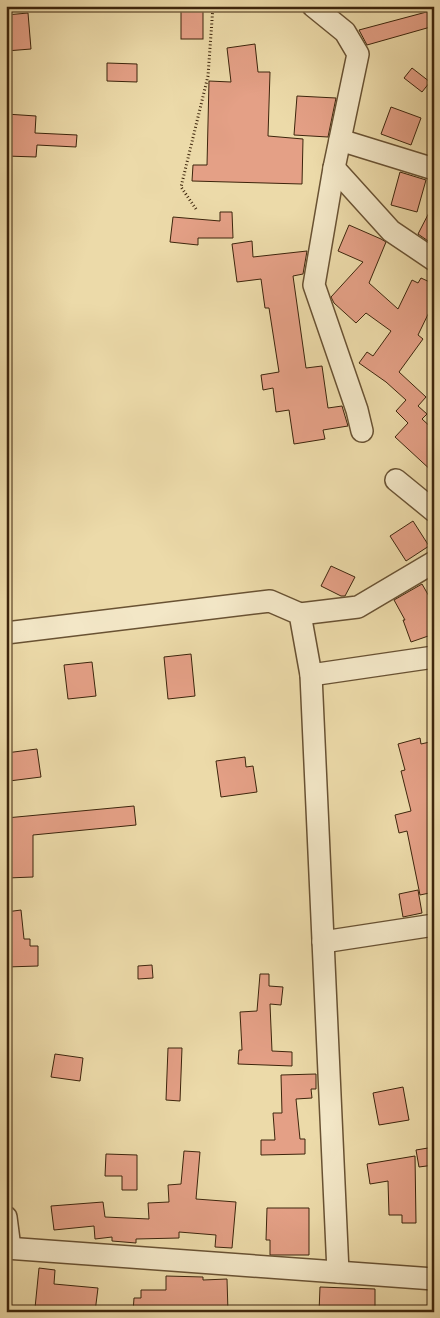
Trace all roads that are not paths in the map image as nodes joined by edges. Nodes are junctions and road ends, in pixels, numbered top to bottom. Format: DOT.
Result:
graph roads {
  1 [pos="313,6"];
  2 [pos="340,140"];
  3 [pos="334,168"];
  4 [pos="434,169"];
  5 [pos="434,260"];
  6 [pos="362,431"];
  7 [pos="396,480"];
  8 [pos="434,512"];
  9 [pos="434,562"];
  10 [pos="300,614"];
  11 [pos="6,633"];
  12 [pos="434,657"];
  13 [pos="312,675"];
  14 [pos="434,925"];
  15 [pos="324,942"];
  16 [pos="6,1217"];
  17 [pos="8,1248"];
  18 [pos="338,1272"];
  19 [pos="434,1279"];
  1 -- 2 [label="street"];
  2 -- 3 [label="street"];
  2 -- 4 [label="street"];
  3 -- 5 [label="street"];
  3 -- 6 [label="street"];
  7 -- 8 [label="street"];
  9 -- 10 [label="street"];
  10 -- 11 [label="street"];
  10 -- 13 [label="street"];
  12 -- 13 [label="street"];
  13 -- 15 [label="street"];
  14 -- 15 [label="street"];
  15 -- 18 [label="street"];
  16 -- 17 [label="street"];
  17 -- 18 [label="street"];
  18 -- 19 [label="street"];
}
